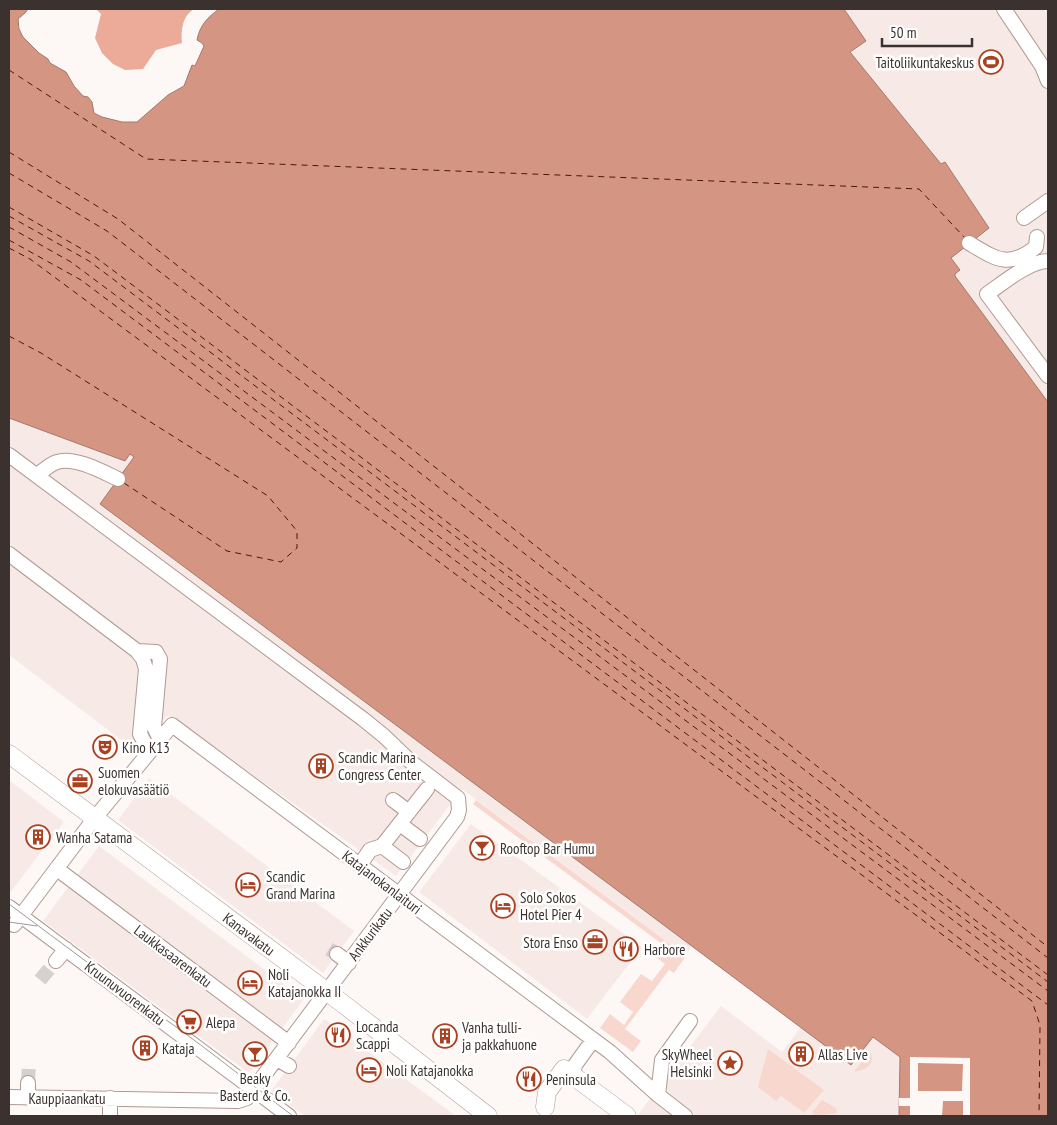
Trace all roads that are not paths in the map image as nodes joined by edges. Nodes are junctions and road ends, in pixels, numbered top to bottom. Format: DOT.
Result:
graph roads {
  1 [pos="1004,9"];
  2 [pos="1048,81"];
  3 [pos="1048,201"];
  4 [pos="1024,218"];
  5 [pos="1037,237"];
  6 [pos="969,243"];
  7 [pos="1048,261"];
  8 [pos="1048,376"];
  9 [pos="9,455"];
  10 [pos="37,475"];
  11 [pos="118,479"];
  12 [pos="9,554"];
  13 [pos="137,651"];
  14 [pos="160,739"];
  15 [pos="149,751"];
  16 [pos="9,754"];
  17 [pos="428,789"];
  18 [pos="393,800"];
  19 [pos="409,812"];
  20 [pos="94,819"];
  21 [pos="400,824"];
  22 [pos="420,839"];
  23 [pos="382,846"];
  24 [pos="403,862"];
  25 [pos="360,865"];
  26 [pos="56,869"];
  27 [pos="400,895"];
  28 [pos="9,907"];
  29 [pos="15,922"];
  30 [pos="66,949"];
  31 [pos="337,954"];
  32 [pos="56,961"];
  33 [pos="349,963"];
  34 [pos="327,992"];
  35 [pos="690,1021"];
  36 [pos="593,1040"];
  37 [pos="289,1043"];
  38 [pos="571,1070"];
  39 [pos="254,1090"];
  40 [pos="658,1096"];
  41 [pos="9,1097"];
  42 [pos="110,1098"];
  43 [pos="542,1112"];
  44 [pos="110,1116"];
  45 [pos="289,1116"];
  46 [pos="488,1116"];
  47 [pos="627,1116"];
  48 [pos="685,1116"];
  1 -- 2 [label="street"];
  3 -- 4 [label="street"];
  5 -- 6 [label="street"];
  7 -- 8 [label="street"];
  9 -- 10 [label="street"];
  10 -- 11 [label="street"];
  10 -- 27 [label="street, Ankkurikatu"];
  12 -- 13 [label="street"];
  13 -- 14 [label="street"];
  13 -- 15 [label="street"];
  14 -- 15 [label="street"];
  14 -- 25 [label="street, Katajanokanlaituri"];
  15 -- 20 [label="street"];
  16 -- 20 [label="main road, Kanavakatu"];
  17 -- 19 [label="street"];
  18 -- 19 [label="street"];
  19 -- 21 [label="street"];
  20 -- 26 [label="street"];
  20 -- 34 [label="main road, Kanavakatu"];
  21 -- 22 [label="street"];
  21 -- 23 [label="street"];
  23 -- 24 [label="street"];
  23 -- 25 [label="street"];
  25 -- 27 [label="street, Katajanokanlaituri"];
  26 -- 29 [label="street"];
  26 -- 37 [label="street, Laukkasaarenkatu"];
  27 -- 33 [label="street, Ankkurikatu"];
  27 -- 36 [label="street, Katajanokanlaituri"];
  28 -- 29 [label="street, Kruunuvuorenkatu"];
  29 -- 30 [label="street, Kruunuvuorenkatu"];
  30 -- 32 [label="street"];
  30 -- 39 [label="street, Kruunuvuorenkatu"];
  31 -- 33 [label="street"];
  33 -- 34 [label="street, Ankkurikatu"];
  34 -- 37 [label="street, Ankkurikatu"];
  34 -- 46 [label="main road, Kanavakatu"];
  35 -- 40 [label="street"];
  36 -- 38 [label="street"];
  36 -- 40 [label="street, Katajanokanlaituri"];
  37 -- 39 [label="street, Ankkurikatu"];
  38 -- 43 [label="main road"];
  38 -- 47 [label="main road"];
  39 -- 42 [label="street, Kauppiaankatu"];
  39 -- 45 [label="street, Kruunuvuorenkatu"];
  40 -- 48 [label="street, Katajanokanlaituri"];
  41 -- 42 [label="street, Kauppiaankatu"];
  42 -- 44 [label="street"];
}
